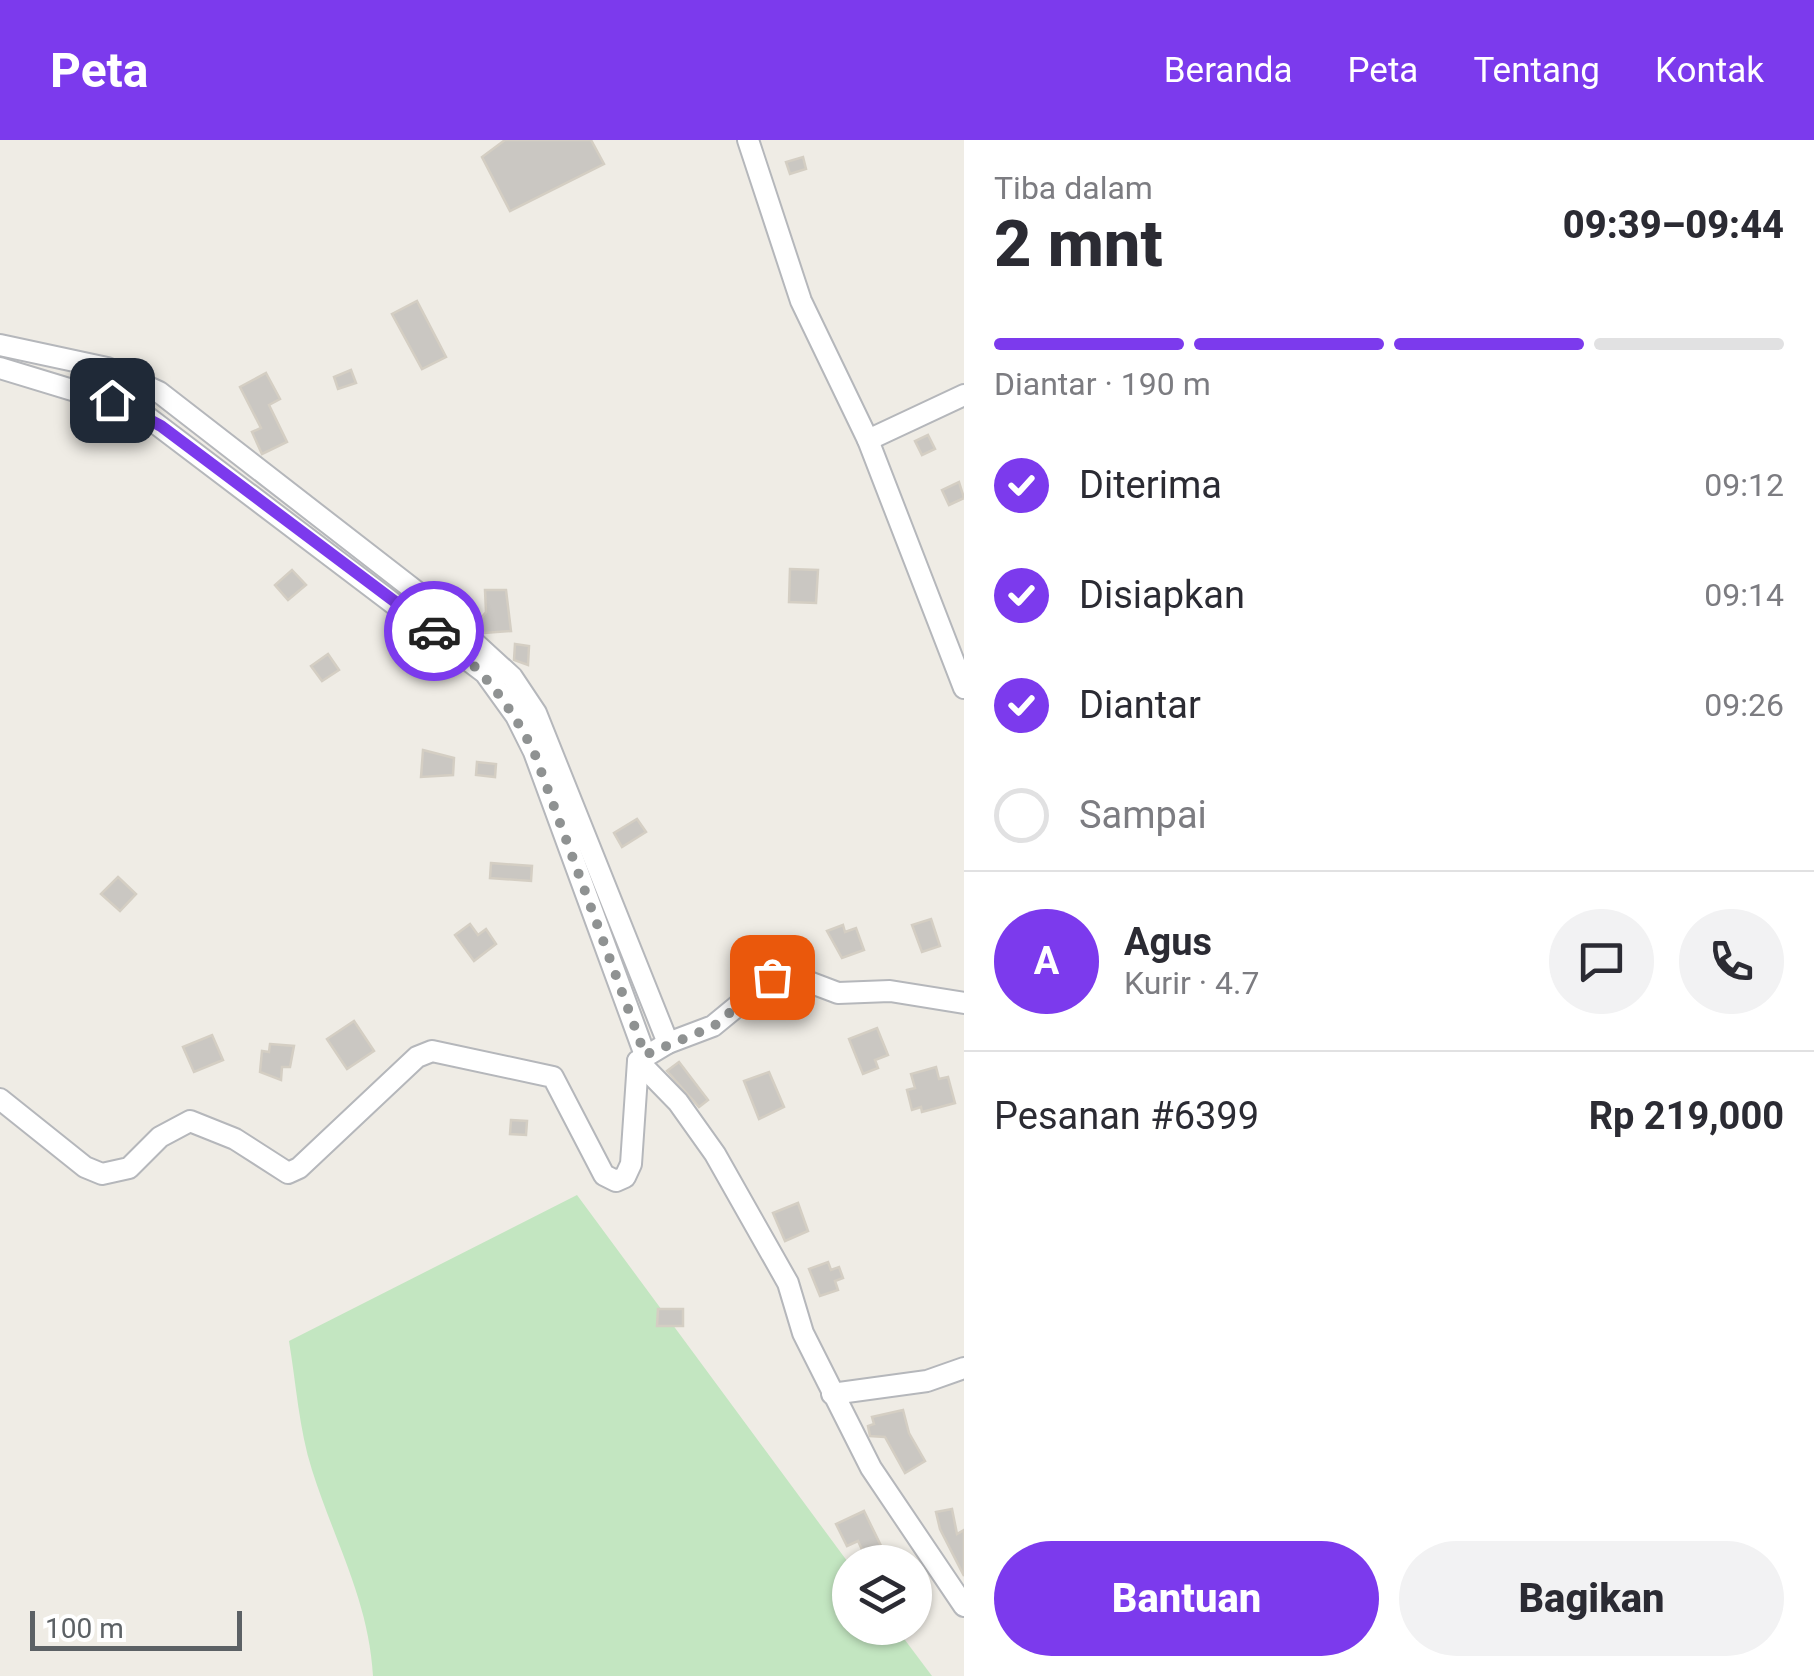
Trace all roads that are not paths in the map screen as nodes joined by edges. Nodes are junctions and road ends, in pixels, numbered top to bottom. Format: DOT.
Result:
graph roads {
  1 [pos="748,140"];
  2 [pos="0,344"];
  3 [pos="0,368"];
  4 [pos="964,395"];
  5 [pos="868,440"];
  6 [pos="964,688"];
  7 [pos="964,1003"];
  8 [pos="668,1042"];
  9 [pos="641,1058"];
  10 [pos="0,1099"];
  11 [pos="964,1368"];
  12 [pos="832,1394"];
  13 [pos="964,1606"];
  1 -- 5 [label="street"];
  2 -- 8 [label="street"];
  3 -- 9 [label="street"];
  4 -- 5 [label="street"];
  5 -- 6 [label="street"];
  7 -- 8 [label="street"];
  8 -- 9 [label="street"];
  9 -- 10 [label="street"];
  9 -- 12 [label="street"];
  11 -- 12 [label="street"];
  12 -- 13 [label="street"];
}
